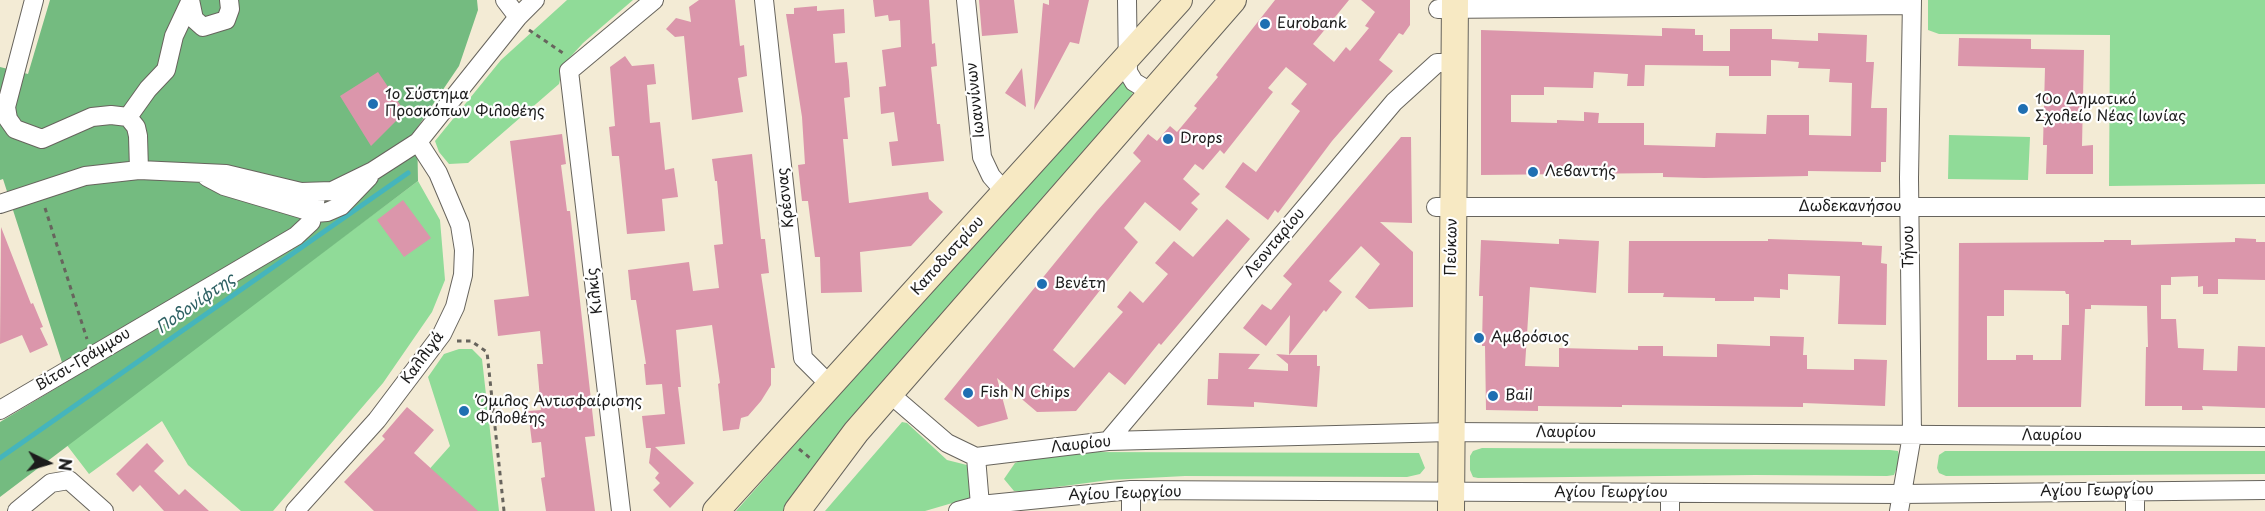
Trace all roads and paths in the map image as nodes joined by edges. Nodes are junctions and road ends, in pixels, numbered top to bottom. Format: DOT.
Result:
graph roads {
  1 [pos="34,0"];
  2 [pos="229,0"];
  3 [pos="505,0"];
  4 [pos="535,0"];
  5 [pos="654,0"];
  6 [pos="764,0"];
  7 [pos="966,0"];
  8 [pos="1127,0"];
  9 [pos="1179,0"];
  10 [pos="190,1"];
  11 [pos="1227,3"];
  12 [pos="1912,3"];
  13 [pos="1446,4"];
  14 [pos="520,9"];
  15 [pos="1126,58"];
  16 [pos="8,61"];
  17 [pos="1445,63"];
  18 [pos="569,71"];
  19 [pos="1157,88"];
  20 [pos="128,117"];
  21 [pos="418,142"];
  22 [pos="139,170"];
  23 [pos="373,171"];
  24 [pos="203,174"];
  25 [pos="39,189"];
  26 [pos="317,192"];
  27 [pos="1005,192"];
  28 [pos="0,204"];
  29 [pos="1444,207"];
  30 [pos="1909,207"];
  31 [pos="2265,207"];
  32 [pos="315,213"];
  33 [pos="433,347"];
  34 [pos="92,354"];
  35 [pos="830,385"];
  36 [pos="890,394"];
  37 [pos="0,410"];
  38 [pos="1442,432"];
  39 [pos="1912,435"];
  40 [pos="784,436"];
  41 [pos="2265,437"];
  42 [pos="1108,441"];
  43 [pos="976,457"];
  44 [pos="826,472"];
  45 [pos="1131,490"];
  46 [pos="2135,490"];
  47 [pos="2265,490"];
  48 [pos="1670,493"];
  49 [pos="1442,502"];
  50 [pos="1900,502"];
  51 [pos="980,506"];
  52 [pos="17,511"];
  53 [pos="104,511"];
  54 [pos="295,511"];
  55 [pos="504,511"];
  56 [pos="621,511"];
  57 [pos="716,511"];
  58 [pos="797,511"];
  59 [pos="958,511"];
  60 [pos="1131,511"];
  61 [pos="1670,511"];
  62 [pos="2135,511"];
  1 -- 16 [label="street"];
  2 -- 10 [label="street"];
  3 -- 14 [label="street"];
  4 -- 14 [label="street"];
  5 -- 18 [label="street"];
  6 -- 35 [label="street, Κρέσνας"];
  7 -- 27 [label="street, Ιωαννίνων"];
  8 -- 15 [label="street"];
  9 -- 15 [label="main road, Καποδιστρίου"];
  10 -- 20 [label="street"];
  11 -- 19 [label="main road"];
  12 -- 13 [label="street"];
  12 -- 30 [label="street, Τήνου"];
  13 -- 17 [label="main road, Πεύκων"];
  14 -- 18 [label="path"];
  14 -- 21 [label="street"];
  15 -- 19 [label="street"];
  15 -- 27 [label="main road, Καποδιστρίου"];
  16 -- 20 [label="street"];
  17 -- 29 [label="main road, Πεύκων"];
  17 -- 42 [label="street, Λεονταρίου"];
  18 -- 56 [label="street, Κιλκίς"];
  19 -- 36 [label="main road"];
  20 -- 22 [label="street"];
  21 -- 23 [label="street"];
  21 -- 33 [label="street, Καλλιγά"];
  22 -- 24 [label="street"];
  22 -- 25 [label="street"];
  23 -- 26 [label="street"];
  23 -- 32 [label="street"];
  24 -- 26 [label="street"];
  24 -- 32 [label="street"];
  25 -- 28 [label="street"];
  25 -- 34 [label="path"];
  26 -- 32 [label="street"];
  27 -- 35 [label="main road, Καποδιστρίου"];
  29 -- 30 [label="street, Δωδεκανήσου"];
  29 -- 38 [label="main road, Πεύκων"];
  30 -- 31 [label="street, Δωδεκανήσου"];
  30 -- 39 [label="street, Τήνου"];
  32 -- 34 [label="street, Βίτσι-Γράμμου"];
  33 -- 54 [label="street, Καλλιγά"];
  33 -- 55 [label="path"];
  34 -- 37 [label="street, Βίτσι-Γράμμου"];
  35 -- 40 [label="main road, Καποδιστρίου"];
  36 -- 43 [label="street"];
  36 -- 44 [label="main road"];
  38 -- 39 [label="street, Λαυρίου"];
  38 -- 42 [label="street, Λαυρίου"];
  38 -- 49 [label="main road, Πεύκων"];
  39 -- 41 [label="street, Λαυρίου"];
  39 -- 50 [label="street, Τήνου"];
  40 -- 44 [label="path"];
  40 -- 57 [label="main road, Καποδιστρίου"];
  42 -- 43 [label="street, Λαυρίου"];
  43 -- 51 [label="street"];
  44 -- 58 [label="main road"];
  45 -- 49 [label="street, Αγίου Γεωργίου"];
  45 -- 51 [label="street, Αγίου Γεωργίου"];
  45 -- 60 [label="street"];
  46 -- 47 [label="street, Αγίου Γεωργίου"];
  46 -- 50 [label="street, Αγίου Γεωργίου"];
  46 -- 62 [label="street"];
  48 -- 49 [label="street, Αγίου Γεωργίου"];
  48 -- 50 [label="street, Αγίου Γεωργίου"];
  48 -- 61 [label="street"];
  51 -- 59 [label="street, Αγίου Γεωργίου"];
  52 -- 53 [label="street"];
}
